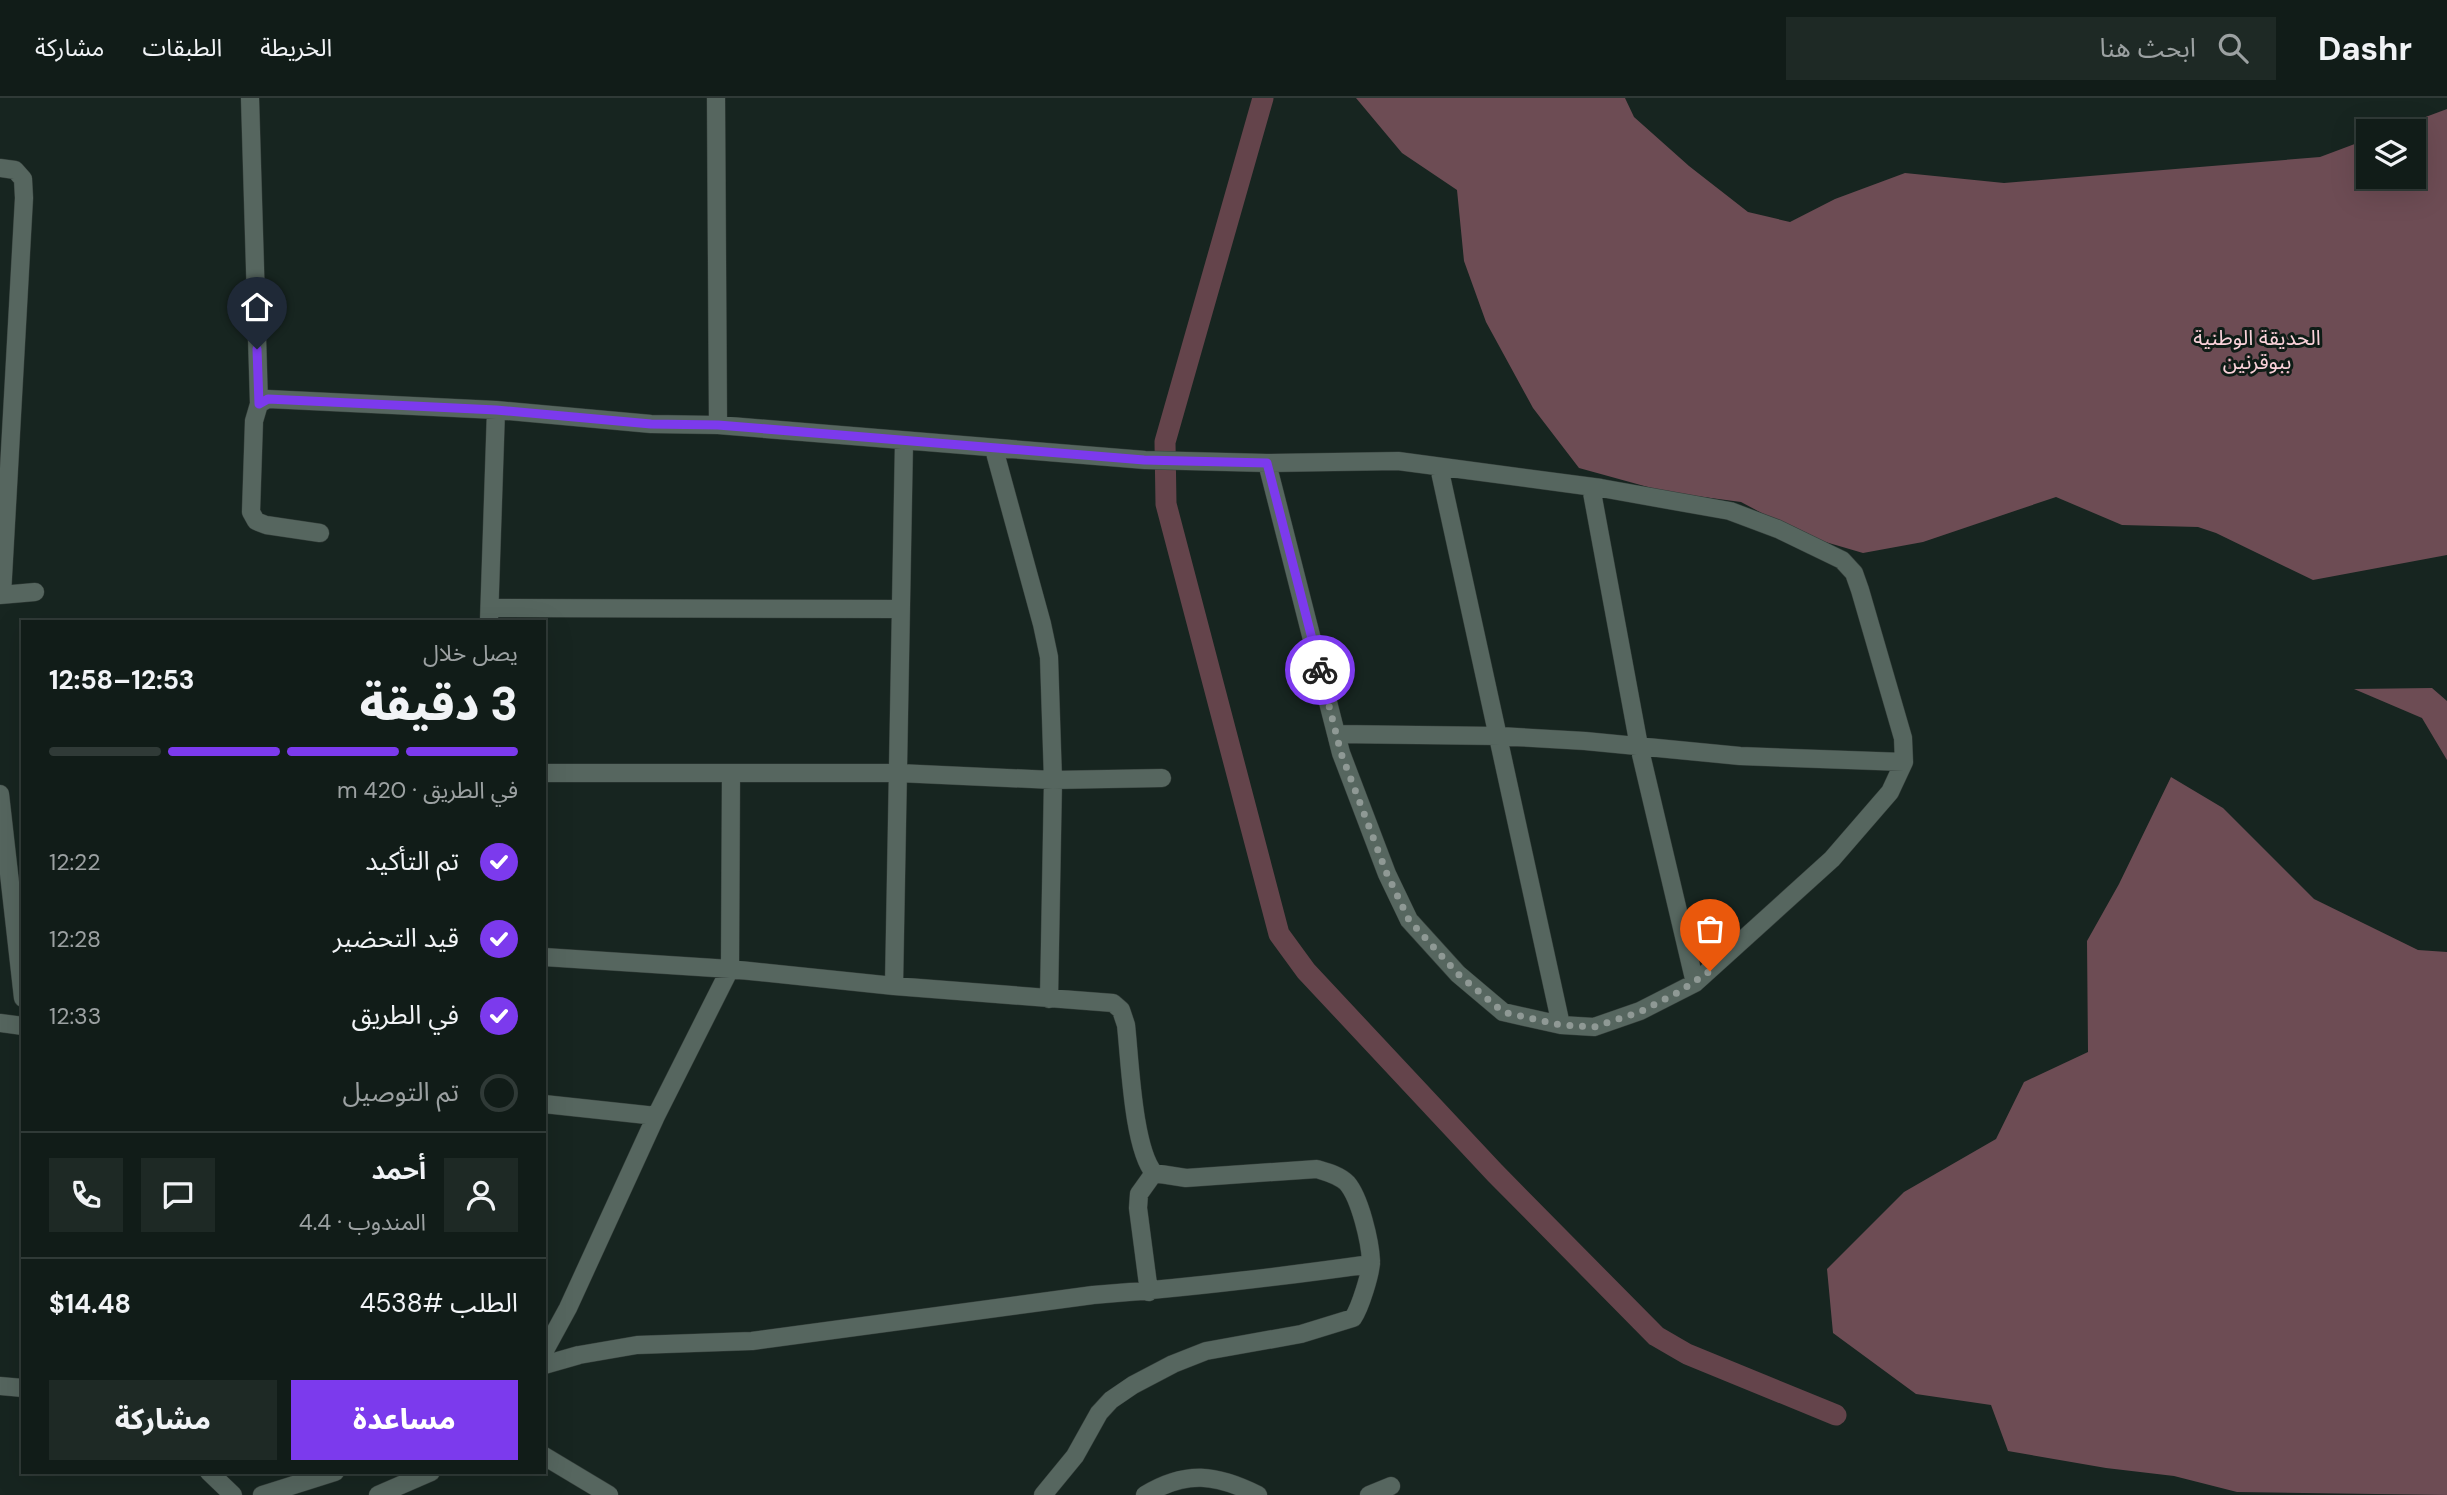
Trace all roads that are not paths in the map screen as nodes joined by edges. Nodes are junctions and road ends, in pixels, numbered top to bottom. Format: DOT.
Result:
graph roads {
  1 [pos="250,98"];
  2 [pos="716,98"];
  3 [pos="0,168"];
  4 [pos="259,404"];
  5 [pos="496,410"];
  6 [pos="718,425"];
  7 [pos="904,442"];
  8 [pos="993,449"];
  9 [pos="1267,463"];
  10 [pos="1439,467"];
  11 [pos="1591,487"];
  12 [pos="320,533"];
  13 [pos="35,592"];
  14 [pos="1,595"];
  15 [pos="901,610"];
  16 [pos="489,615"];
  17 [pos="1336,734"];
  18 [pos="1499,736"];
  19 [pos="1639,746"];
  20 [pos="1904,762"];
  21 [pos="546,773"];
  22 [pos="731,773"];
  23 [pos="898,773"];
  24 [pos="1162,778"];
  25 [pos="1053,780"];
  26 [pos="0,794"];
  27 [pos="546,957"];
  28 [pos="730,969"];
  29 [pos="21,980"];
  30 [pos="1695,983"];
  31 [pos="894,986"];
  32 [pos="1049,999"];
  33 [pos="0,1023"];
  34 [pos="1561,1025"];
  35 [pos="21,1026"];
  36 [pos="546,1104"];
  37 [pos="656,1116"];
  38 [pos="1154,1173"];
  39 [pos="1371,1264"];
  40 [pos="1149,1292"];
  41 [pos="546,1348"];
  42 [pos="546,1364"];
  43 [pos="0,1386"];
  44 [pos="21,1388"];
  45 [pos="546,1457"];
  46 [pos="211,1474"];
  47 [pos="329,1474"];
  48 [pos="426,1474"];
  49 [pos="1391,1486"];
  50 [pos="233,1495"];
  51 [pos="262,1495"];
  52 [pos="377,1495"];
  53 [pos="609,1495"];
  54 [pos="1043,1495"];
  55 [pos="1145,1495"];
  56 [pos="1258,1495"];
  57 [pos="1368,1495"];
  1 -- 4 [label="street"];
  2 -- 6 [label="street"];
  3 -- 14 [label="street"];
  4 -- 5 [label="street"];
  4 -- 12 [label="street"];
  5 -- 6 [label="street"];
  5 -- 16 [label="street"];
  6 -- 7 [label="street"];
  7 -- 8 [label="street"];
  7 -- 15 [label="street"];
  8 -- 9 [label="street"];
  8 -- 25 [label="street"];
  9 -- 10 [label="street"];
  9 -- 17 [label="street"];
  10 -- 11 [label="street"];
  10 -- 18 [label="street"];
  11 -- 19 [label="street"];
  11 -- 20 [label="street"];
  13 -- 14 [label="street"];
  15 -- 16 [label="street"];
  15 -- 23 [label="street"];
  17 -- 18 [label="street"];
  17 -- 34 [label="street"];
  18 -- 19 [label="street"];
  18 -- 34 [label="street"];
  19 -- 20 [label="street"];
  19 -- 30 [label="street"];
  20 -- 30 [label="street"];
  21 -- 22 [label="street"];
  22 -- 23 [label="street"];
  22 -- 28 [label="street"];
  23 -- 25 [label="street"];
  23 -- 31 [label="street"];
  24 -- 25 [label="street"];
  25 -- 32 [label="street"];
  26 -- 29 [label="street"];
  27 -- 28 [label="street"];
  28 -- 31 [label="street"];
  28 -- 37 [label="street"];
  30 -- 34 [label="street"];
  31 -- 32 [label="street"];
  32 -- 38 [label="street"];
  33 -- 35 [label="street"];
  36 -- 37 [label="street"];
  37 -- 41 [label="street"];
  38 -- 39 [label="street"];
  38 -- 40 [label="street"];
  39 -- 40 [label="street"];
  39 -- 54 [label="street"];
  40 -- 42 [label="street"];
  43 -- 44 [label="street"];
  45 -- 53 [label="street"];
  46 -- 50 [label="street"];
  47 -- 51 [label="street"];
  48 -- 52 [label="street"];
  49 -- 57 [label="street"];
  55 -- 56 [label="street"];
}
